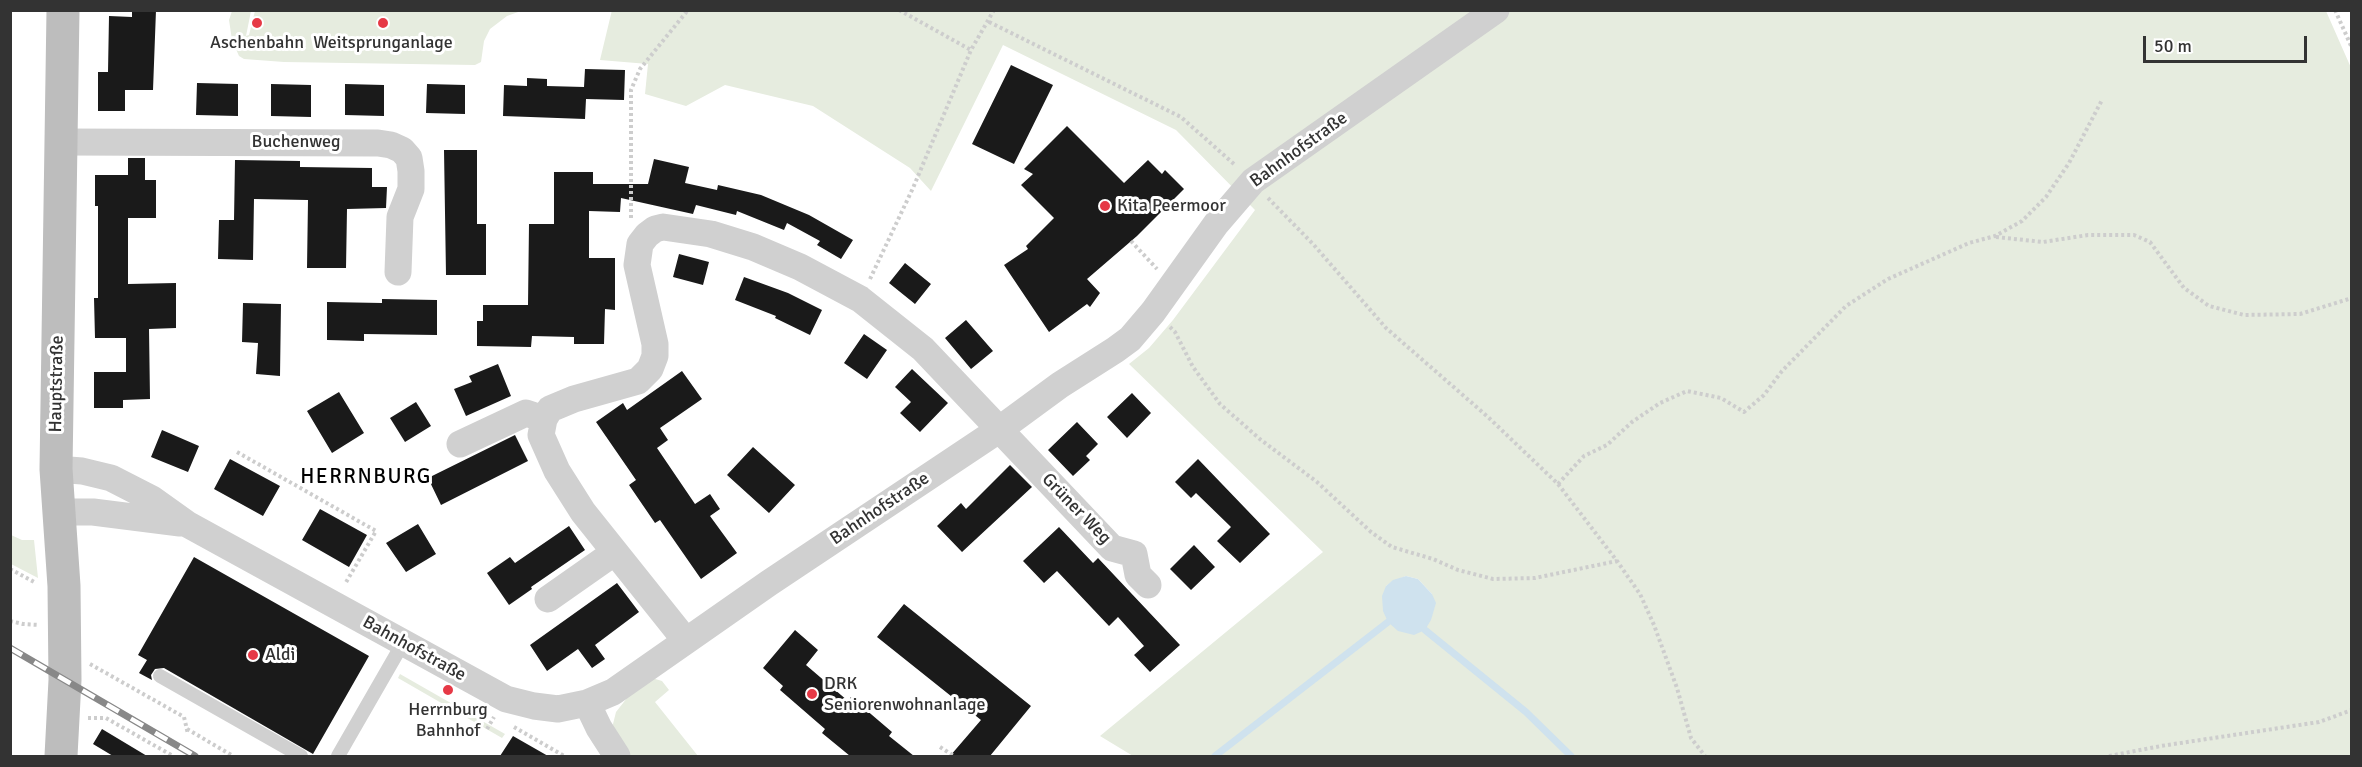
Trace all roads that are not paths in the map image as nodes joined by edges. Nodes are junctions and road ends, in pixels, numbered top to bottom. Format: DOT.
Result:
graph roads {
  1 [pos="63,10"];
  2 [pos="1496,10"];
  3 [pos="62,142"];
  4 [pos="398,272"];
  5 [pos="544,419"];
  6 [pos="1000,429"];
  7 [pos="460,444"];
  8 [pos="56,469"];
  9 [pos="59,512"];
  10 [pos="187,524"];
  11 [pos="615,552"];
  12 [pos="1148,585"];
  13 [pos="548,599"];
  14 [pos="686,641"];
  15 [pos="403,643"];
  16 [pos="160,676"];
  17 [pos="587,703"];
  18 [pos="61,756"];
  19 [pos="301,756"];
  20 [pos="338,756"];
  21 [pos="617,756"];
  1 -- 3 [label="main road, Hauptstraße"];
  2 -- 6 [label="street, Bahnhofstraße"];
  3 -- 4 [label="street, Buchenweg"];
  3 -- 8 [label="main road, Hauptstraße"];
  5 -- 6 [label="street"];
  5 -- 7 [label="street"];
  5 -- 11 [label="street"];
  6 -- 12 [label="street, Grüner Weg"];
  6 -- 14 [label="street, Bahnhofstraße"];
  8 -- 9 [label="main road, Hauptstraße"];
  8 -- 10 [label="street, Bahnhofstraße"];
  9 -- 10 [label="street, Bahnhofstraße"];
  9 -- 18 [label="main road, Hauptstraße"];
  10 -- 15 [label="street, Bahnhofstraße"];
  11 -- 13 [label="street"];
  11 -- 14 [label="street"];
  14 -- 17 [label="street, Bahnhofstraße"];
  15 -- 17 [label="street, Bahnhofstraße"];
  15 -- 20 [label="lane"];
  16 -- 19 [label="lane"];
  17 -- 21 [label="street"];
}
